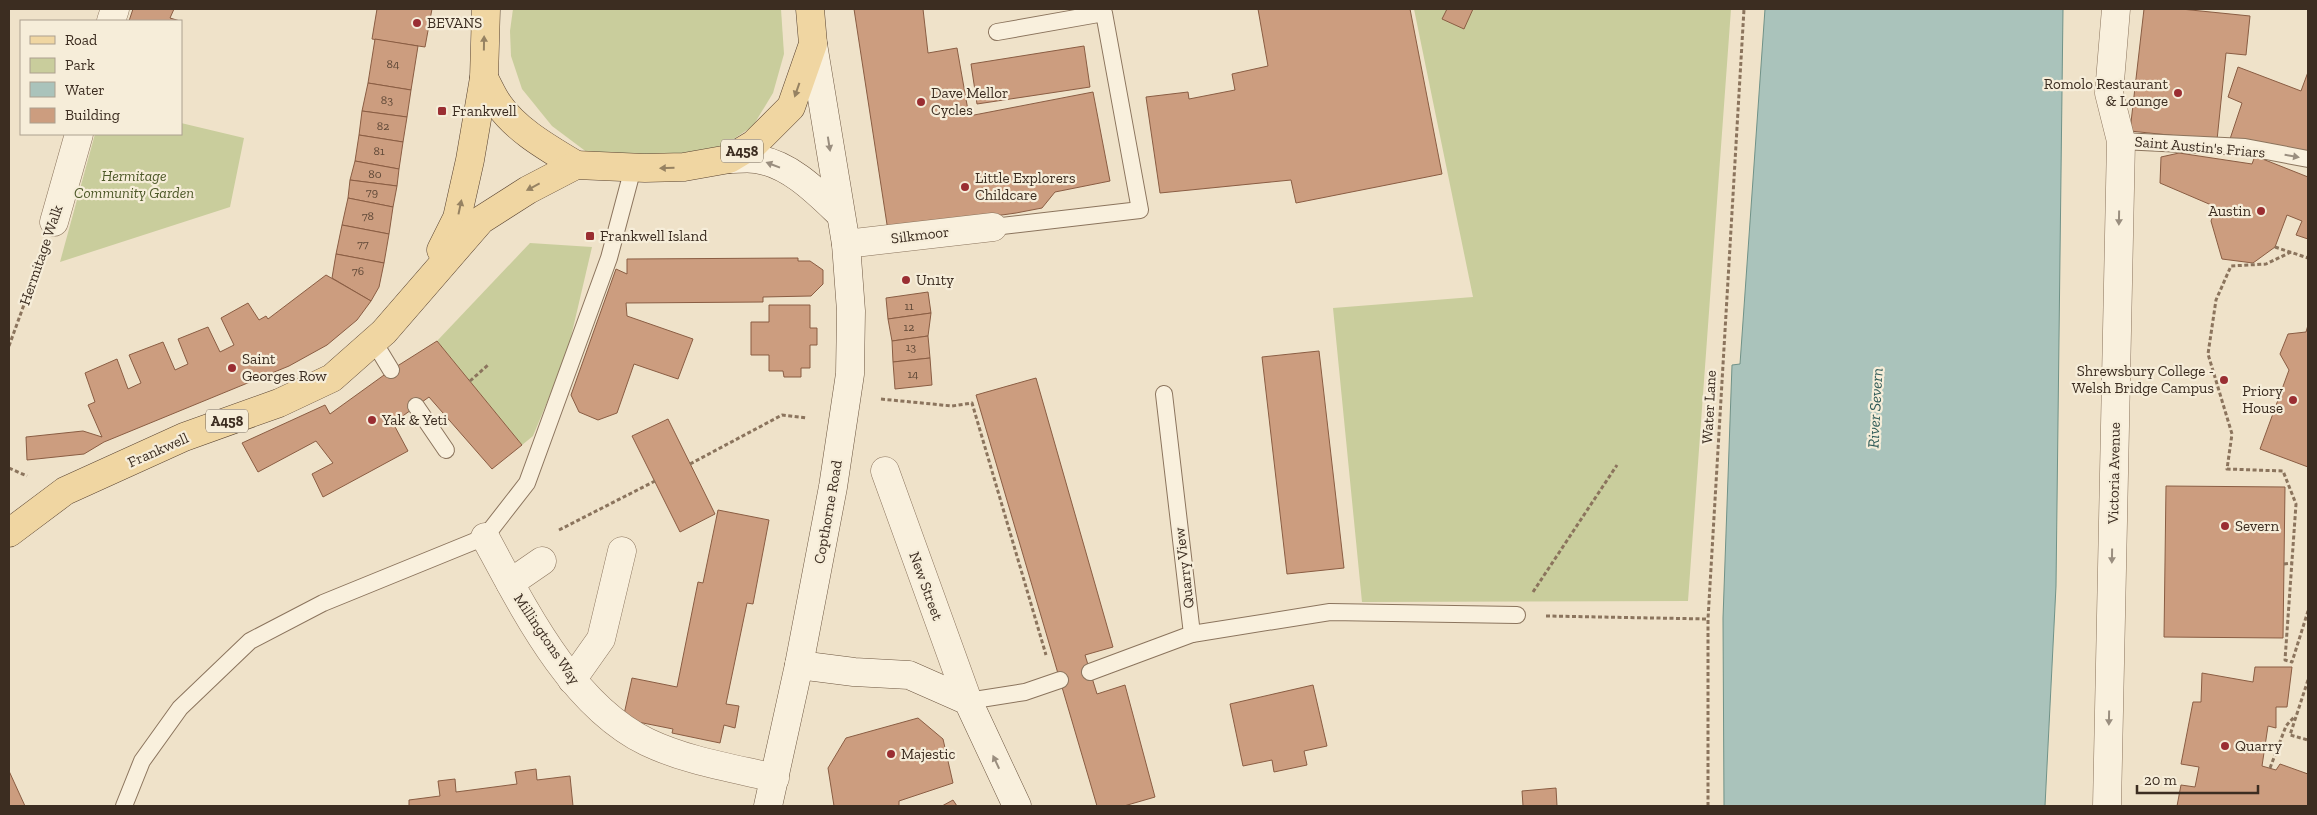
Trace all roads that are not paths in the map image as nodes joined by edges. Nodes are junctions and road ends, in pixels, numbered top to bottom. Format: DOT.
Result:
graph roads {
  1 [pos="486,9"];
  2 [pos="810,9"];
  3 [pos="2116,9"];
  4 [pos="997,32"];
  5 [pos="813,44"];
  6 [pos="484,78"];
  7 [pos="79,135"];
  8 [pos="2121,141"];
  9 [pos="729,159"];
  10 [pos="2308,159"];
  11 [pos="576,165"];
  12 [pos="633,168"];
  13 [pos="840,214"];
  14 [pos="54,222"];
  15 [pos="993,226"];
  16 [pos="846,244"];
  17 [pos="425,283"];
  18 [pos="374,342"];
  19 [pos="391,370"];
  20 [pos="1164,394"];
  21 [pos="416,406"];
  22 [pos="446,450"];
  23 [pos="884,471"];
  24 [pos="9,533"];
  25 [pos="485,537"];
  26 [pos="622,551"];
  27 [pos="542,561"];
  28 [pos="510,583"];
  29 [pos="1517,615"];
  30 [pos="1192,634"];
  31 [pos="799,665"];
  32 [pos="1090,672"];
  33 [pos="572,680"];
  34 [pos="1057,681"];
  35 [pos="968,701"];
  36 [pos="775,778"];
  37 [pos="124,806"];
  38 [pos="768,806"];
  39 [pos="1017,806"];
  40 [pos="2107,806"];
  6 -- 1 [label="main road, Frankwell / A458, one-way"];
  2 -- 5 [label="main road, Frankwell / A458"];
  3 -- 8 [label="street, Victoria Avenue"];
  4 -- 15 [label="lane"];
  5 -- 9 [label="main road, Frankwell / A458, one-way"];
  5 -- 13 [label="street, Copthorne Road, one-way"];
  6 -- 11 [label="main road, Frankwell / A458"];
  17 -- 6 [label="main road, Frankwell / A458, one-way"];
  7 -- 14 [label="street, Hermitage Walk"];
  8 -- 10 [label="lane, Saint Austin's Friars, one-way"];
  8 -- 40 [label="street, Victoria Avenue, one-way"];
  9 -- 12 [label="main road, Frankwell / A458, one-way"];
  13 -- 9 [label="street, one-way"];
  11 -- 12 [label="main road, Frankwell / A458"];
  11 -- 17 [label="main road, Frankwell / A458, one-way"];
  12 -- 25 [label="lane"];
  13 -- 16 [label="street, Copthorne Road"];
  15 -- 16 [label="street, Silkmoor"];
  16 -- 31 [label="street, Copthorne Road"];
  17 -- 18 [label="main road, Frankwell / A458"];
  18 -- 19 [label="lane"];
  18 -- 24 [label="main road, Frankwell / A458"];
  20 -- 30 [label="lane, Quarry View"];
  21 -- 22 [label="lane"];
  23 -- 35 [label="street, New Street"];
  25 -- 28 [label="street, Millingtons Way"];
  25 -- 37 [label="lane"];
  26 -- 33 [label="street"];
  27 -- 28 [label="street, Millingtons Way"];
  28 -- 33 [label="street, Millingtons Way"];
  29 -- 30 [label="lane"];
  30 -- 32 [label="lane"];
  31 -- 35 [label="street"];
  31 -- 36 [label="street, Copthorne Road"];
  33 -- 36 [label="street, Millingtons Way"];
  34 -- 35 [label="lane"];
  39 -- 35 [label="street, New Street, one-way"];
  36 -- 38 [label="street, Copthorne Road"];
}
